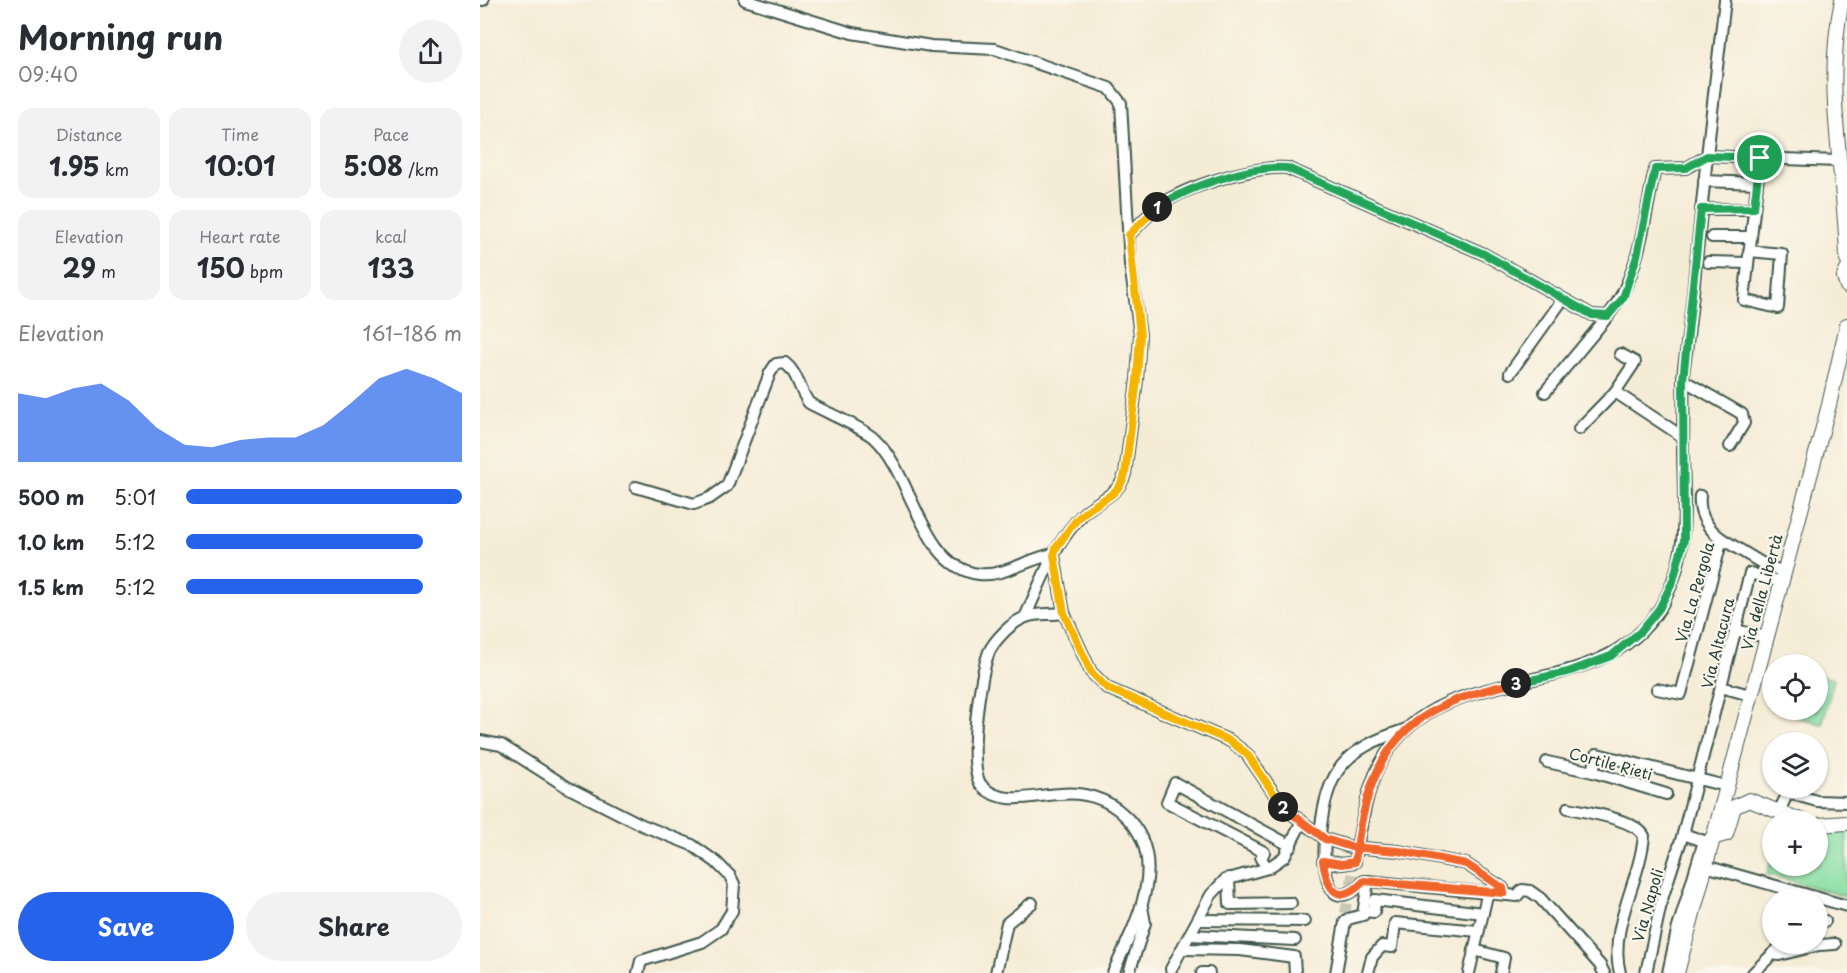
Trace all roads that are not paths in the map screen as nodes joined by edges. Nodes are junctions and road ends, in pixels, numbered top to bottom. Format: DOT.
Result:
graph roads {
  1 [pos="745,0"];
  2 [pos="1725,0"];
  3 [pos="1842,0"];
  4 [pos="1707,156"];
  5 [pos="1760,158"];
  6 [pos="1838,161"];
  7 [pos="1704,181"];
  8 [pos="1757,183"];
  9 [pos="1754,208"];
  10 [pos="1701,209"];
  11 [pos="1129,235"];
  12 [pos="1712,237"];
  13 [pos="1751,237"];
  14 [pos="1749,251"];
  15 [pos="1847,259"];
  16 [pos="1708,262"];
  17 [pos="1748,263"];
  18 [pos="1847,270"];
  19 [pos="1847,286"];
  20 [pos="1563,298"];
  21 [pos="1608,316"];
  22 [pos="1847,325"];
  23 [pos="1620,354"];
  24 [pos="1510,373"];
  25 [pos="1683,380"];
  26 [pos="1545,392"];
  27 [pos="1616,392"];
  28 [pos="1579,429"];
  29 [pos="1683,437"];
  30 [pos="1730,446"];
  31 [pos="636,487"];
  32 [pos="1700,496"];
  33 [pos="1722,539"];
  34 [pos="1054,555"];
  35 [pos="1782,577"];
  36 [pos="1064,613"];
  37 [pos="1026,615"];
  38 [pos="1735,630"];
  39 [pos="1766,637"];
  40 [pos="1721,687"];
  41 [pos="1657,689"];
  42 [pos="1750,695"];
  43 [pos="1404,730"];
  44 [pos="480,741"];
  45 [pos="1366,745"];
  46 [pos="1386,753"];
  47 [pos="1547,762"];
  48 [pos="1593,772"];
  49 [pos="1695,778"];
  50 [pos="1726,786"];
  51 [pos="1666,794"];
  52 [pos="1847,802"];
  53 [pos="1568,808"];
  54 [pos="1775,810"];
  55 [pos="1780,810"];
  56 [pos="1301,823"];
  57 [pos="1847,823"];
  58 [pos="1828,824"];
  59 [pos="1683,834"];
  60 [pos="1322,837"];
  61 [pos="1709,841"];
  62 [pos="1291,846"];
  63 [pos="1323,861"];
  64 [pos="1705,866"];
  65 [pos="1268,868"];
  66 [pos="1229,878"];
  67 [pos="1368,881"];
  68 [pos="1488,891"];
  69 [pos="1504,893"];
  70 [pos="1032,903"];
  71 [pos="1291,903"];
  72 [pos="1847,906"];
  73 [pos="1142,907"];
  74 [pos="1365,911"];
  75 [pos="1483,913"];
  76 [pos="1198,920"];
  77 [pos="1305,921"];
  78 [pos="1478,931"];
  79 [pos="1190,935"];
  80 [pos="1295,940"];
  81 [pos="1828,944"];
  82 [pos="1835,944"];
  83 [pos="1182,949"];
  84 [pos="1474,950"];
  85 [pos="1772,954"];
  86 [pos="1783,954"];
  87 [pos="1171,969"];
  88 [pos="1371,972"];
  89 [pos="638,973"];
  90 [pos="996,973"];
  91 [pos="1113,973"];
  92 [pos="1129,973"];
  93 [pos="1202,973"];
  94 [pos="1209,973"];
  95 [pos="1295,973"];
  96 [pos="1336,973"];
  97 [pos="1469,973"];
  98 [pos="1501,973"];
  99 [pos="1604,973"];
  100 [pos="1620,973"];
  101 [pos="1646,973"];
  102 [pos="1668,973"];
  103 [pos="1677,973"];
  104 [pos="1753,973"];
  1 -- 11 [label="street"];
  2 -- 4 [label="street"];
  3 -- 6 [label="main road"];
  4 -- 5 [label="street"];
  4 -- 7 [label="street"];
  4 -- 21 [label="street"];
  5 -- 6 [label="street"];
  5 -- 8 [label="street"];
  6 -- 15 [label="main road"];
  7 -- 8 [label="street"];
  7 -- 10 [label="street"];
  8 -- 9 [label="street"];
  9 -- 10 [label="street"];
  9 -- 13 [label="street"];
  10 -- 25 [label="street"];
  11 -- 20 [label="street"];
  11 -- 34 [label="street"];
  12 -- 13 [label="street"];
  13 -- 14 [label="street"];
  14 -- 17 [label="street"];
  14 -- 17 [label="street"];
  16 -- 17 [label="street"];
  18 -- 19 [label="main road"];
  20 -- 21 [label="street"];
  20 -- 24 [label="street"];
  21 -- 26 [label="street"];
  22 -- 35 [label="main road, Via della Libertà"];
  23 -- 27 [label="street"];
  25 -- 29 [label="street"];
  25 -- 30 [label="street"];
  27 -- 28 [label="street"];
  27 -- 29 [label="street"];
  29 -- 43 [label="street"];
  31 -- 34 [label="street"];
  32 -- 33 [label="street"];
  33 -- 35 [label="street, Via La Pergola"];
  33 -- 41 [label="street, Via La Pergola"];
  34 -- 36 [label="street"];
  34 -- 37 [label="street"];
  35 -- 38 [label="street, Via Altacura"];
  35 -- 39 [label="main road, Via della Libertà"];
  36 -- 37 [label="street"];
  36 -- 56 [label="street"];
  37 -- 73 [label="street"];
  38 -- 39 [label="street"];
  38 -- 40 [label="street, Via Altacura"];
  39 -- 42 [label="main road, Via della Libertà"];
  40 -- 42 [label="street"];
  40 -- 49 [label="street, Via Altacura"];
  42 -- 50 [label="main road, Via della Libertà"];
  43 -- 45 [label="street"];
  43 -- 46 [label="street"];
  44 -- 89 [label="street"];
  45 -- 46 [label="street"];
  45 -- 60 [label="street"];
  46 -- 63 [label="street, bridge"];
  47 -- 48 [label="street, Cortile Rieti"];
  48 -- 49 [label="street"];
  48 -- 51 [label="street, Cortile Rieti"];
  49 -- 50 [label="street"];
  49 -- 59 [label="street, Via Napoli"];
  50 -- 61 [label="main road, Via della Libertà"];
  52 -- 55 [label="street"];
  53 -- 100 [label="street"];
  54 -- 61 [label="main road"];
  56 -- 60 [label="street"];
  56 -- 62 [label="street"];
  57 -- 58 [label="main road"];
  59 -- 61 [label="street"];
  59 -- 101 [label="street, Via Napoli"];
  60 -- 63 [label="street"];
  60 -- 69 [label="street"];
  61 -- 64 [label="main road, Via della Libertà"];
  61 -- 102 [label="street"];
  62 -- 65 [label="street"];
  62 -- 65 [label="street"];
  63 -- 67 [label="street"];
  64 -- 72 [label="street"];
  64 -- 103 [label="main road, Via della Libertà"];
  65 -- 66 [label="street"];
  66 -- 71 [label="street"];
  66 -- 76 [label="street"];
  67 -- 68 [label="street"];
  67 -- 74 [label="street"];
  68 -- 69 [label="street"];
  68 -- 75 [label="street"];
  69 -- 99 [label="street"];
  70 -- 90 [label="street"];
  73 -- 91 [label="street"];
  73 -- 92 [label="street"];
  74 -- 75 [label="street"];
  74 -- 96 [label="street"];
  75 -- 78 [label="street"];
  76 -- 77 [label="street"];
  76 -- 79 [label="street"];
  78 -- 84 [label="street"];
  78 -- 88 [label="street"];
  79 -- 80 [label="street"];
  79 -- 83 [label="street"];
  81 -- 82 [label="street"];
  83 -- 87 [label="street"];
  83 -- 95 [label="street"];
  84 -- 97 [label="street"];
  84 -- 98 [label="street"];
  85 -- 86 [label="street"];
  85 -- 104 [label="street"];
  93 -- 94 [label="street"];
}
